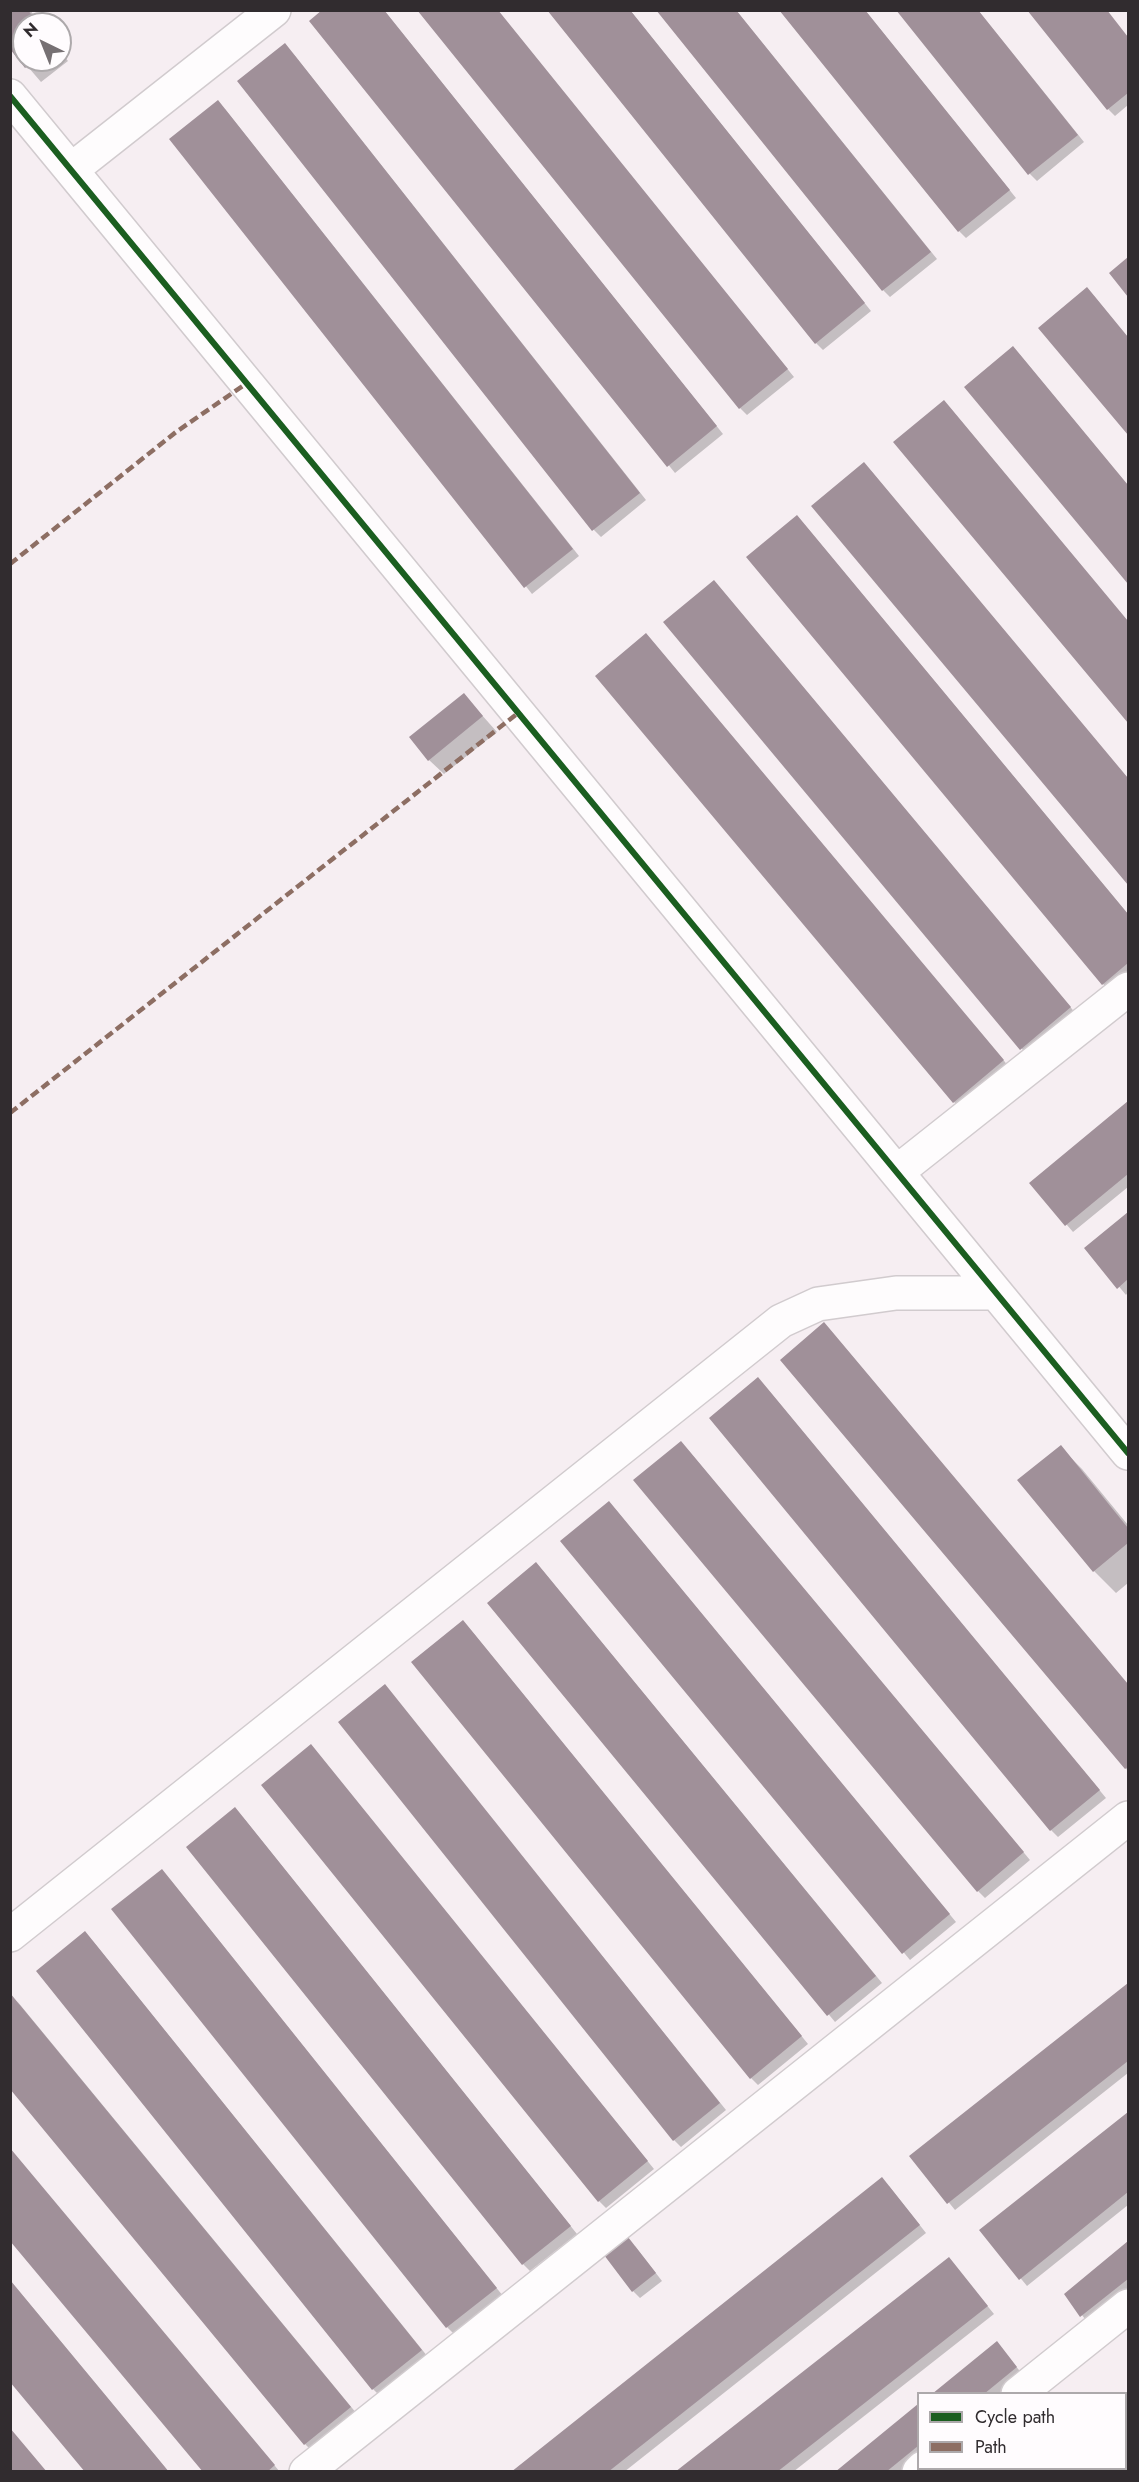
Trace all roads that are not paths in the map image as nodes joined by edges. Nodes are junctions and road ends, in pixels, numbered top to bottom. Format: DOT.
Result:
graph roads {
  1 [pos="274,10"];
  2 [pos="10,96"];
  3 [pos="71,170"];
  4 [pos="1128,989"];
  5 [pos="897,1172"];
  6 [pos="996,1293"];
  7 [pos="1128,1453"];
  8 [pos="1128,1818"];
  9 [pos="10,1935"];
  10 [pos="1128,2306"];
  11 [pos="1020,2392"];
  12 [pos="306,2472"];
  1 -- 3 [label="street"];
  2 -- 3 [label="street"];
  3 -- 5 [label="street"];
  4 -- 5 [label="street"];
  5 -- 6 [label="street"];
  6 -- 7 [label="street"];
  6 -- 9 [label="street"];
  8 -- 12 [label="street"];
  10 -- 11 [label="street"];
}
